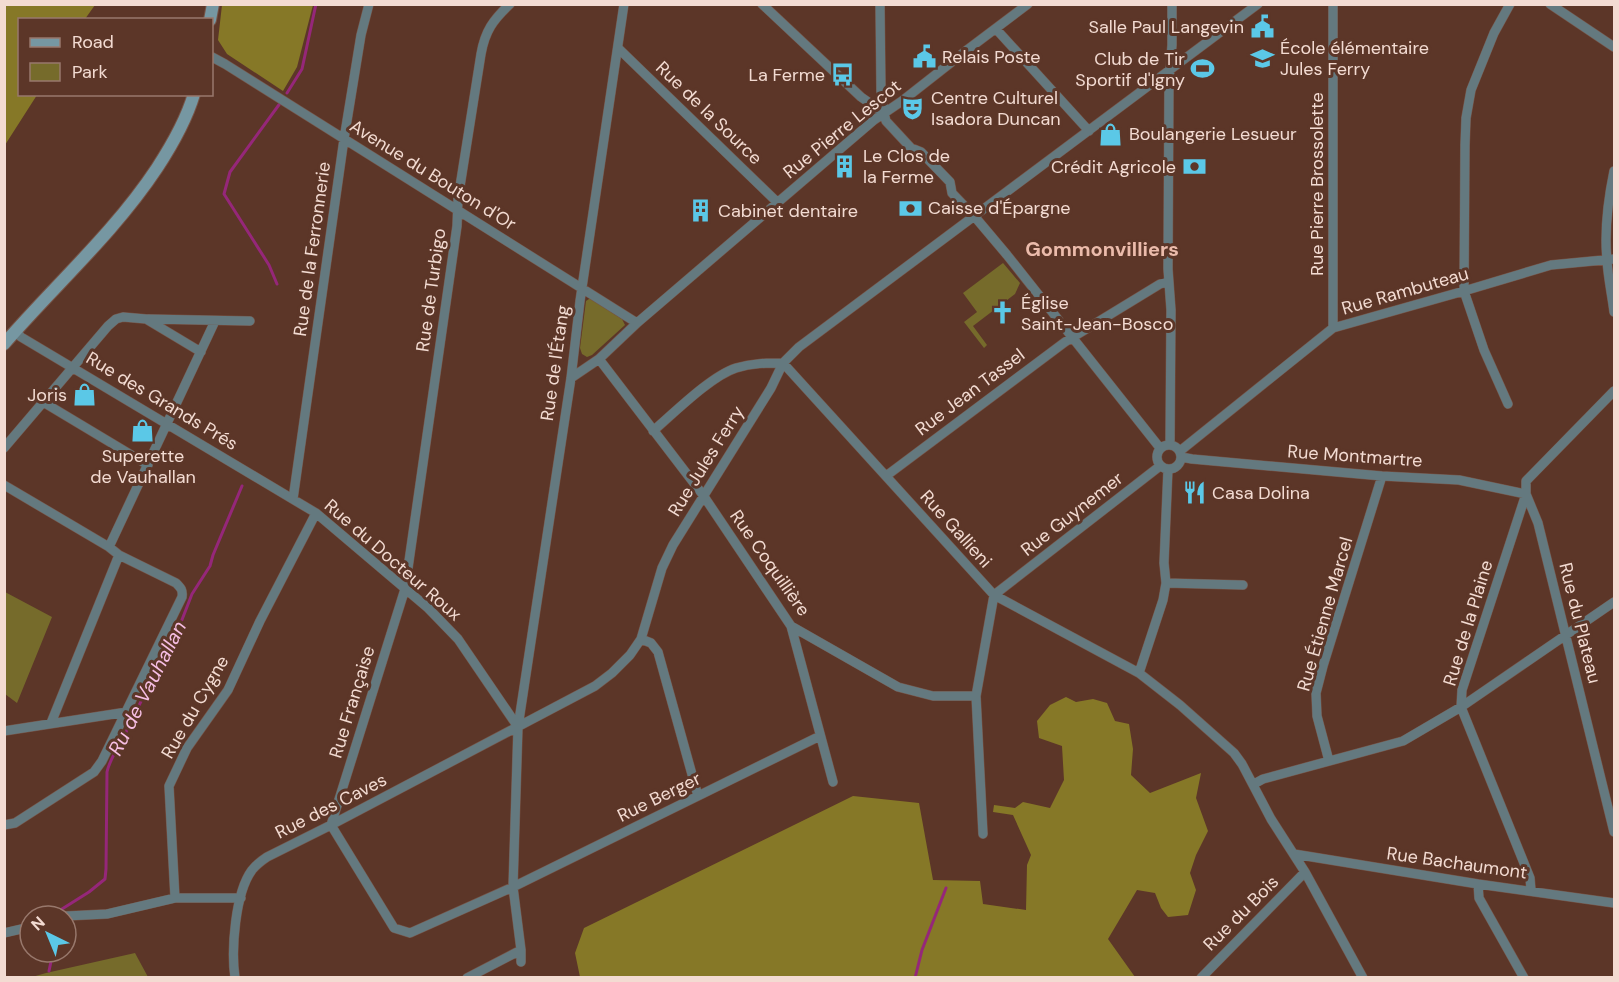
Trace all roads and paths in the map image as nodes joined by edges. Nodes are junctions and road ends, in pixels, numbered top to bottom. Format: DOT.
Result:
graph roads {
  1 [pos="369,4"];
  2 [pos="510,4"];
  3 [pos="624,4"];
  4 [pos="762,4"];
  5 [pos="880,4"];
  6 [pos="1172,4"];
  7 [pos="1258,4"];
  8 [pos="1333,4"];
  9 [pos="1510,4"];
  10 [pos="1550,4"];
  11 [pos="1026,5"];
  12 [pos="996,29"];
  13 [pos="1614,47"];
  14 [pos="618,48"];
  15 [pos="213,58"];
  16 [pos="1170,71"];
  17 [pos="193,96"];
  18 [pos="884,113"];
  19 [pos="1089,131"];
  20 [pos="344,139"];
  21 [pos="1614,171"];
  22 [pos="777,202"];
  23 [pos="458,209"];
  24 [pos="975,217"];
  25 [pos="1611,260"];
  26 [pos="1168,282"];
  27 [pos="583,289"];
  28 [pos="1464,291"];
  29 [pos="1614,312"];
  30 [pos="146,319"];
  31 [pos="215,321"];
  32 [pos="250,321"];
  33 [pos="637,323"];
  34 [pos="1333,328"];
  35 [pos="15,331"];
  36 [pos="1072,337"];
  37 [pos="4,344"];
  38 [pos="201,352"];
  39 [pos="599,359"];
  40 [pos="783,363"];
  41 [pos="73,368"];
  42 [pos="571,378"];
  43 [pos="1614,392"];
  44 [pos="43,402"];
  45 [pos="1508,404"];
  46 [pos="167,423"];
  47 [pos="653,431"];
  48 [pos="1170,444"];
  49 [pos="4,448"];
  50 [pos="1160,448"];
  51 [pos="1180,454"];
  52 [pos="148,465"];
  53 [pos="1164,467"];
  54 [pos="1382,476"];
  55 [pos="886,477"];
  56 [pos="4,485"];
  57 [pos="1526,494"];
  58 [pos="704,495"];
  59 [pos="293,499"];
  60 [pos="316,513"];
  61 [pos="109,547"];
  62 [pos="119,555"];
  63 [pos="1166,583"];
  64 [pos="1243,585"];
  65 [pos="405,589"];
  66 [pos="994,595"];
  67 [pos="1614,602"];
  68 [pos="791,626"];
  69 [pos="1565,635"];
  70 [pos="641,639"];
  71 [pos="1138,673"];
  72 [pos="976,696"];
  73 [pos="1461,706"];
  74 [pos="127,712"];
  75 [pos="51,723"];
  76 [pos="518,727"];
  77 [pos="4,731"];
  78 [pos="820,736"];
  79 [pos="1329,761"];
  80 [pos="833,782"];
  81 [pos="1254,784"];
  82 [pos="698,796"];
  83 [pos="4,825"];
  84 [pos="331,825"];
  85 [pos="1614,832"];
  86 [pos="983,834"];
  87 [pos="1294,854"];
  88 [pos="1305,872"];
  89 [pos="1478,884"];
  90 [pos="513,887"];
  91 [pos="1531,890"];
  92 [pos="175,898"];
  93 [pos="241,898"];
  94 [pos="1614,903"];
  95 [pos="78,916"];
  96 [pos="521,950"];
  97 [pos="521,962"];
  98 [pos="235,973"];
  99 [pos="467,978"];
  100 [pos="1201,978"];
  101 [pos="1363,978"];
  102 [pos="1524,978"];
  1 -- 20 [label="street, Rue de la Ferronnerie"];
  2 -- 23 [label="street, Rue de Turbigo"];
  3 -- 14 [label="street, Rue de l'Étang"];
  4 -- 18 [label="street"];
  5 -- 18 [label="street"];
  6 -- 16 [label="street"];
  7 -- 16 [label="street, Rue Jules Ferry"];
  8 -- 34 [label="street, Rue Pierre Brossolette"];
  9 -- 28 [label="street"];
  10 -- 13 [label="street"];
  11 -- 12 [label="street, Rue Pierre Lescot"];
  12 -- 18 [label="street, Rue Pierre Lescot"];
  12 -- 19 [label="street"];
  14 -- 22 [label="street, Rue de la Source"];
  14 -- 27 [label="street, Rue de l'Étang"];
  15 -- 20 [label="street, Avenue du Bouton d'Or"];
  16 -- 19 [label="street, Rue Jules Ferry"];
  16 -- 26 [label="street"];
  17 -- 35 [label="main road"];
  18 -- 22 [label="street, Rue Pierre Lescot"];
  18 -- 24 [label="street"];
  19 -- 24 [label="street, Rue Jules Ferry"];
  20 -- 23 [label="street, Avenue du Bouton d'Or"];
  20 -- 59 [label="street, Rue de la Ferronnerie"];
  21 -- 25 [label="street"];
  22 -- 33 [label="street, Rue Pierre Lescot"];
  23 -- 27 [label="street, Avenue du Bouton d'Or"];
  23 -- 65 [label="street, Rue de Turbigo"];
  24 -- 36 [label="street"];
  24 -- 40 [label="street, Rue Jules Ferry"];
  25 -- 28 [label="street, Rue Rambuteau"];
  25 -- 29 [label="street"];
  26 -- 36 [label="street, Rue Jean Tassel"];
  26 -- 48 [label="street"];
  27 -- 33 [label="street, Avenue du Bouton d'Or"];
  27 -- 42 [label="street, Rue de l'Étang"];
  28 -- 34 [label="street, Rue Rambuteau"];
  28 -- 45 [label="street"];
  30 -- 31 [label="street"];
  30 -- 38 [label="street"];
  30 -- 41 [label="street"];
  31 -- 32 [label="street"];
  31 -- 38 [label="street"];
  33 -- 39 [label="street, Rue Pierre Lescot"];
  34 -- 51 [label="street, Rue Rambuteau"];
  35 -- 37 [label="main road"];
  35 -- 41 [label="street, Rue des Grands Prés"];
  36 -- 50 [label="street"];
  36 -- 55 [label="street, Rue Jean Tassel"];
  38 -- 46 [label="street"];
  39 -- 42 [label="street, Rue Pierre Lescot"];
  39 -- 47 [label="street, Rue Coquillière"];
  40 -- 47 [label="street"];
  40 -- 55 [label="street, Rue Gallieni"];
  40 -- 58 [label="street, Rue Jules Ferry"];
  41 -- 44 [label="street"];
  41 -- 46 [label="street, Rue des Grands Prés"];
  42 -- 76 [label="street, Rue de l'Étang"];
  43 -- 57 [label="street, Rue de la Plaine"];
  44 -- 49 [label="street"];
  44 -- 52 [label="street"];
  46 -- 52 [label="street"];
  46 -- 59 [label="street, Rue des Grands Prés"];
  47 -- 58 [label="street, Rue Coquillière"];
  48 -- 50 [label="street"];
  48 -- 51 [label="street"];
  50 -- 53 [label="street"];
  51 -- 53 [label="street"];
  51 -- 54 [label="street, Rue Montmartre"];
  52 -- 61 [label="street"];
  53 -- 63 [label="street"];
  53 -- 66 [label="street, Rue Guynemer"];
  54 -- 57 [label="street, Rue Montmartre"];
  54 -- 79 [label="street, Rue Étienne Marcel"];
  55 -- 66 [label="street, Rue Gallieni"];
  56 -- 61 [label="street"];
  57 -- 69 [label="street, Rue du Plateau"];
  57 -- 73 [label="street, Rue de la Plaine"];
  58 -- 68 [label="street, Rue Coquillière"];
  58 -- 70 [label="street, Rue Jules Ferry"];
  59 -- 60 [label="street, Rue du Docteur Roux"];
  60 -- 65 [label="street, Rue du Docteur Roux"];
  60 -- 92 [label="street, Rue du Cygne"];
  61 -- 62 [label="street"];
  62 -- 74 [label="street"];
  62 -- 75 [label="street"];
  63 -- 64 [label="street"];
  63 -- 71 [label="street"];
  65 -- 76 [label="street, Rue du Docteur Roux"];
  65 -- 84 [label="street, Rue Française"];
  66 -- 71 [label="street, Rue Gallieni"];
  66 -- 72 [label="street"];
  67 -- 69 [label="street"];
  68 -- 72 [label="street, Rue Coquillière"];
  68 -- 78 [label="street"];
  69 -- 73 [label="street"];
  69 -- 85 [label="street, Rue du Plateau"];
  70 -- 76 [label="street, Rue Jules Ferry"];
  70 -- 82 [label="street"];
  71 -- 81 [label="street, Rue Gallieni"];
  72 -- 86 [label="street"];
  73 -- 79 [label="street"];
  73 -- 91 [label="street, Rue de la Plaine"];
  74 -- 75 [label="street"];
  74 -- 83 [label="street"];
  75 -- 77 [label="street"];
  76 -- 84 [label="street, Rue des Caves"];
  76 -- 90 [label="street"];
  78 -- 80 [label="street"];
  78 -- 82 [label="street, Rue Berger"];
  79 -- 81 [label="street"];
  81 -- 87 [label="street, Rue Gallieni"];
  82 -- 90 [label="street, Rue Berger"];
  84 -- 90 [label="street, Rue Berger"];
  84 -- 93 [label="street, Rue des Caves"];
  87 -- 88 [label="street, Rue Gallieni"];
  87 -- 89 [label="street, Rue Bachaumont"];
  88 -- 100 [label="street, Rue du Bois"];
  88 -- 101 [label="street, Rue Gallieni"];
  89 -- 91 [label="street, Rue Bachaumont"];
  89 -- 102 [label="street"];
  90 -- 96 [label="street"];
  91 -- 94 [label="street, Rue Bachaumont"];
  92 -- 93 [label="street"];
  92 -- 95 [label="street"];
  93 -- 98 [label="street, Rue des Caves"];
  96 -- 97 [label="street"];
  96 -- 99 [label="street"];
}
